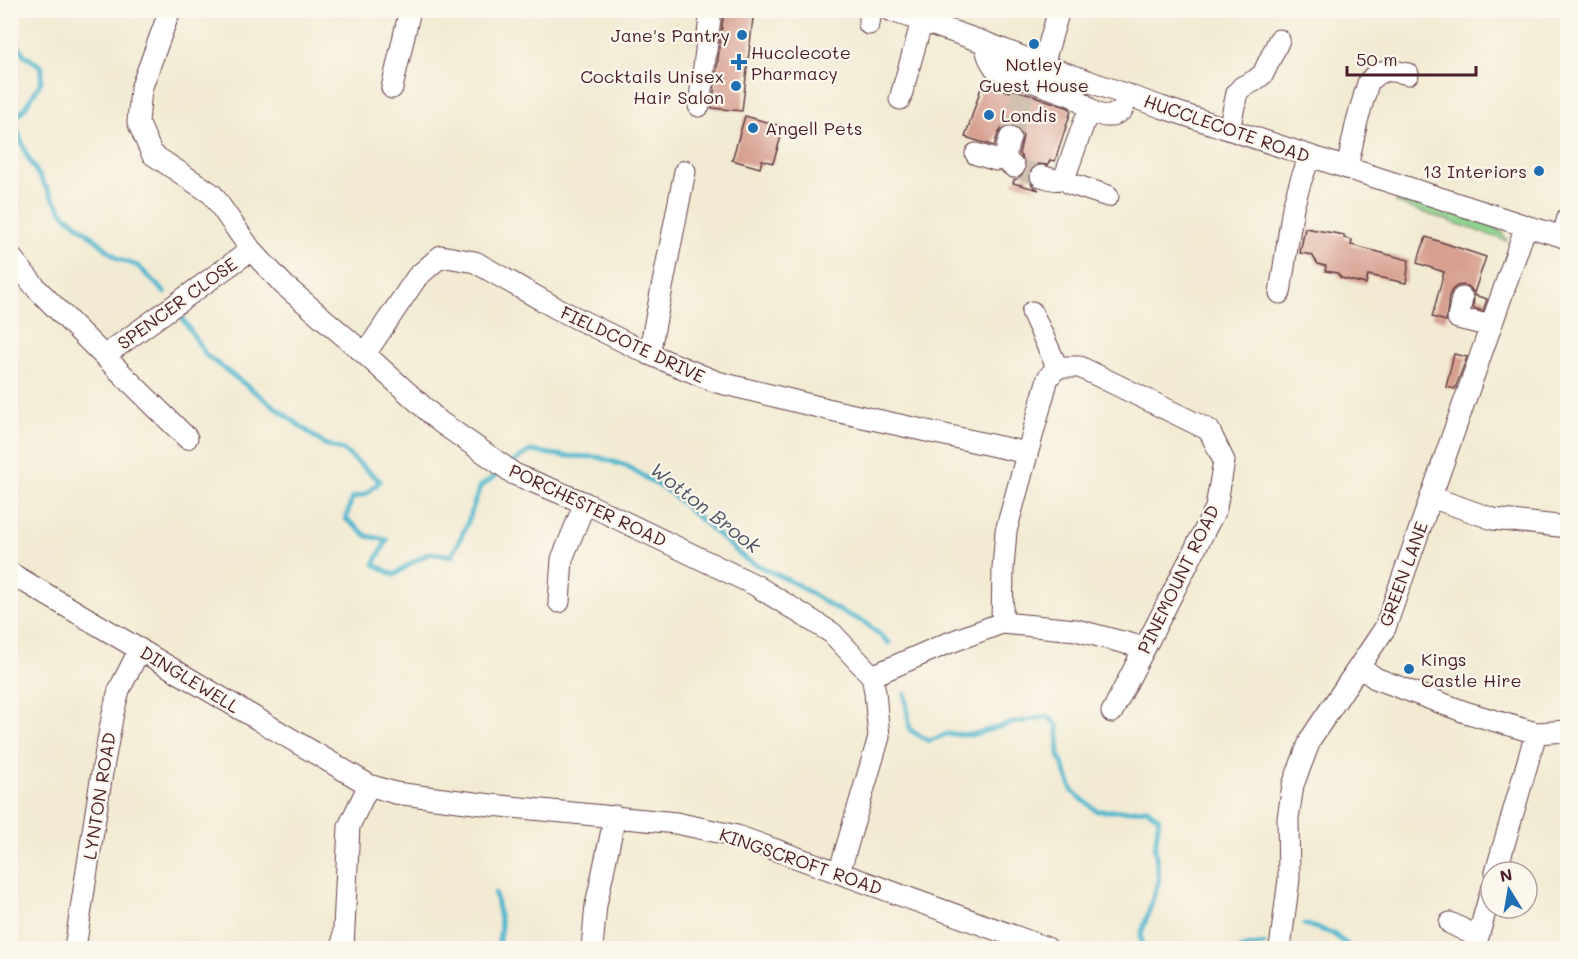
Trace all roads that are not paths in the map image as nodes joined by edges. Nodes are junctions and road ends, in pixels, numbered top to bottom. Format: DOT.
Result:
graph roads {
  1 [pos="170,10"];
  2 [pos="410,10"];
  3 [pos="711,10"];
  4 [pos="1059,10"];
  5 [pos="905,14"];
  6 [pos="1279,40"];
  7 [pos="986,43"];
  8 [pos="1043,65"];
  9 [pos="1408,74"];
  10 [pos="392,88"];
  11 [pos="1129,95"];
  12 [pos="900,99"];
  13 [pos="699,106"];
  14 [pos="1094,113"];
  15 [pos="1229,129"];
  16 [pos="976,154"];
  17 [pos="1010,154"];
  18 [pos="1310,156"];
  19 [pos="1347,168"];
  20 [pos="685,171"];
  21 [pos="1041,176"];
  22 [pos="1063,178"];
  23 [pos="1108,196"];
  24 [pos="1526,226"];
  25 [pos="1566,231"];
  26 [pos="251,250"];
  27 [pos="10,256"];
  28 [pos="1280,293"];
  29 [pos="1462,297"];
  30 [pos="1032,312"];
  31 [pos="1491,326"];
  32 [pos="365,354"];
  33 [pos="649,354"];
  34 [pos="104,356"];
  35 [pos="1058,367"];
  36 [pos="187,438"];
  37 [pos="1027,453"];
  38 [pos="1431,497"];
  39 [pos="585,503"];
  40 [pos="1568,527"];
  41 [pos="10,573"];
  42 [pos="559,602"];
  43 [pos="1002,623"];
  44 [pos="1145,648"];
  45 [pos="140,649"];
  46 [pos="1360,666"];
  47 [pos="872,676"];
  48 [pos="1112,712"];
  49 [pos="1568,731"];
  50 [pos="1536,733"];
  51 [pos="369,785"];
  52 [pos="615,816"];
  53 [pos="1499,860"];
  54 [pos="839,873"];
  55 [pos="1487,920"];
  56 [pos="1450,923"];
  57 [pos="1484,943"];
  58 [pos="75,948"];
  59 [pos="343,948"];
  60 [pos="592,948"];
  61 [pos="1047,948"];
  62 [pos="1281,948"];
  1 -- 26 [label="street, PORCHESTER ROAD"];
  2 -- 10 [label="street"];
  3 -- 13 [label="street"];
  4 -- 8 [label="street"];
  5 -- 7 [label="street, HUCCLECOTE ROAD"];
  5 -- 12 [label="street"];
  6 -- 15 [label="street"];
  7 -- 8 [label="street, HUCCLECOTE ROAD"];
  7 -- 14 [label="street"];
  8 -- 11 [label="street, HUCCLECOTE ROAD"];
  9 -- 19 [label="street"];
  11 -- 14 [label="street"];
  11 -- 15 [label="street, HUCCLECOTE ROAD"];
  14 -- 22 [label="street"];
  15 -- 18 [label="street, HUCCLECOTE ROAD"];
  16 -- 17 [label="street"];
  18 -- 19 [label="street, HUCCLECOTE ROAD"];
  18 -- 28 [label="street"];
  19 -- 24 [label="street, HUCCLECOTE ROAD"];
  20 -- 33 [label="street"];
  21 -- 22 [label="street"];
  22 -- 23 [label="street"];
  24 -- 25 [label="street, HUCCLECOTE ROAD"];
  24 -- 31 [label="street, GREEN LANE"];
  26 -- 32 [label="street, PORCHESTER ROAD"];
  26 -- 34 [label="street, SPENCER CLOSE"];
  27 -- 34 [label="street, SPENCER CLOSE"];
  29 -- 31 [label="street"];
  30 -- 35 [label="street"];
  31 -- 38 [label="street, GREEN LANE"];
  32 -- 33 [label="street, FIELDCOTE DRIVE"];
  32 -- 39 [label="street, PORCHESTER ROAD"];
  33 -- 37 [label="street, FIELDCOTE DRIVE"];
  34 -- 36 [label="street, SPENCER CLOSE"];
  35 -- 37 [label="street"];
  35 -- 44 [label="street, PINEMOUNT ROAD"];
  37 -- 43 [label="street"];
  38 -- 40 [label="street"];
  38 -- 46 [label="street, GREEN LANE"];
  39 -- 42 [label="street"];
  39 -- 47 [label="street, PORCHESTER ROAD"];
  41 -- 45 [label="street, DINGLEWELL"];
  43 -- 44 [label="street"];
  43 -- 47 [label="street"];
  44 -- 48 [label="street, PINEMOUNT ROAD"];
  45 -- 51 [label="street, DINGLEWELL"];
  45 -- 58 [label="street, LYNTON ROAD"];
  46 -- 50 [label="street"];
  46 -- 62 [label="street, GREEN LANE"];
  47 -- 54 [label="street"];
  49 -- 50 [label="street"];
  50 -- 53 [label="street"];
  51 -- 52 [label="street, KINGSCROFT ROAD"];
  51 -- 59 [label="street"];
  52 -- 54 [label="street, KINGSCROFT ROAD"];
  52 -- 60 [label="street"];
  54 -- 61 [label="street, KINGSCROFT ROAD"];
  55 -- 57 [label="street"];
  56 -- 57 [label="street"];
}
